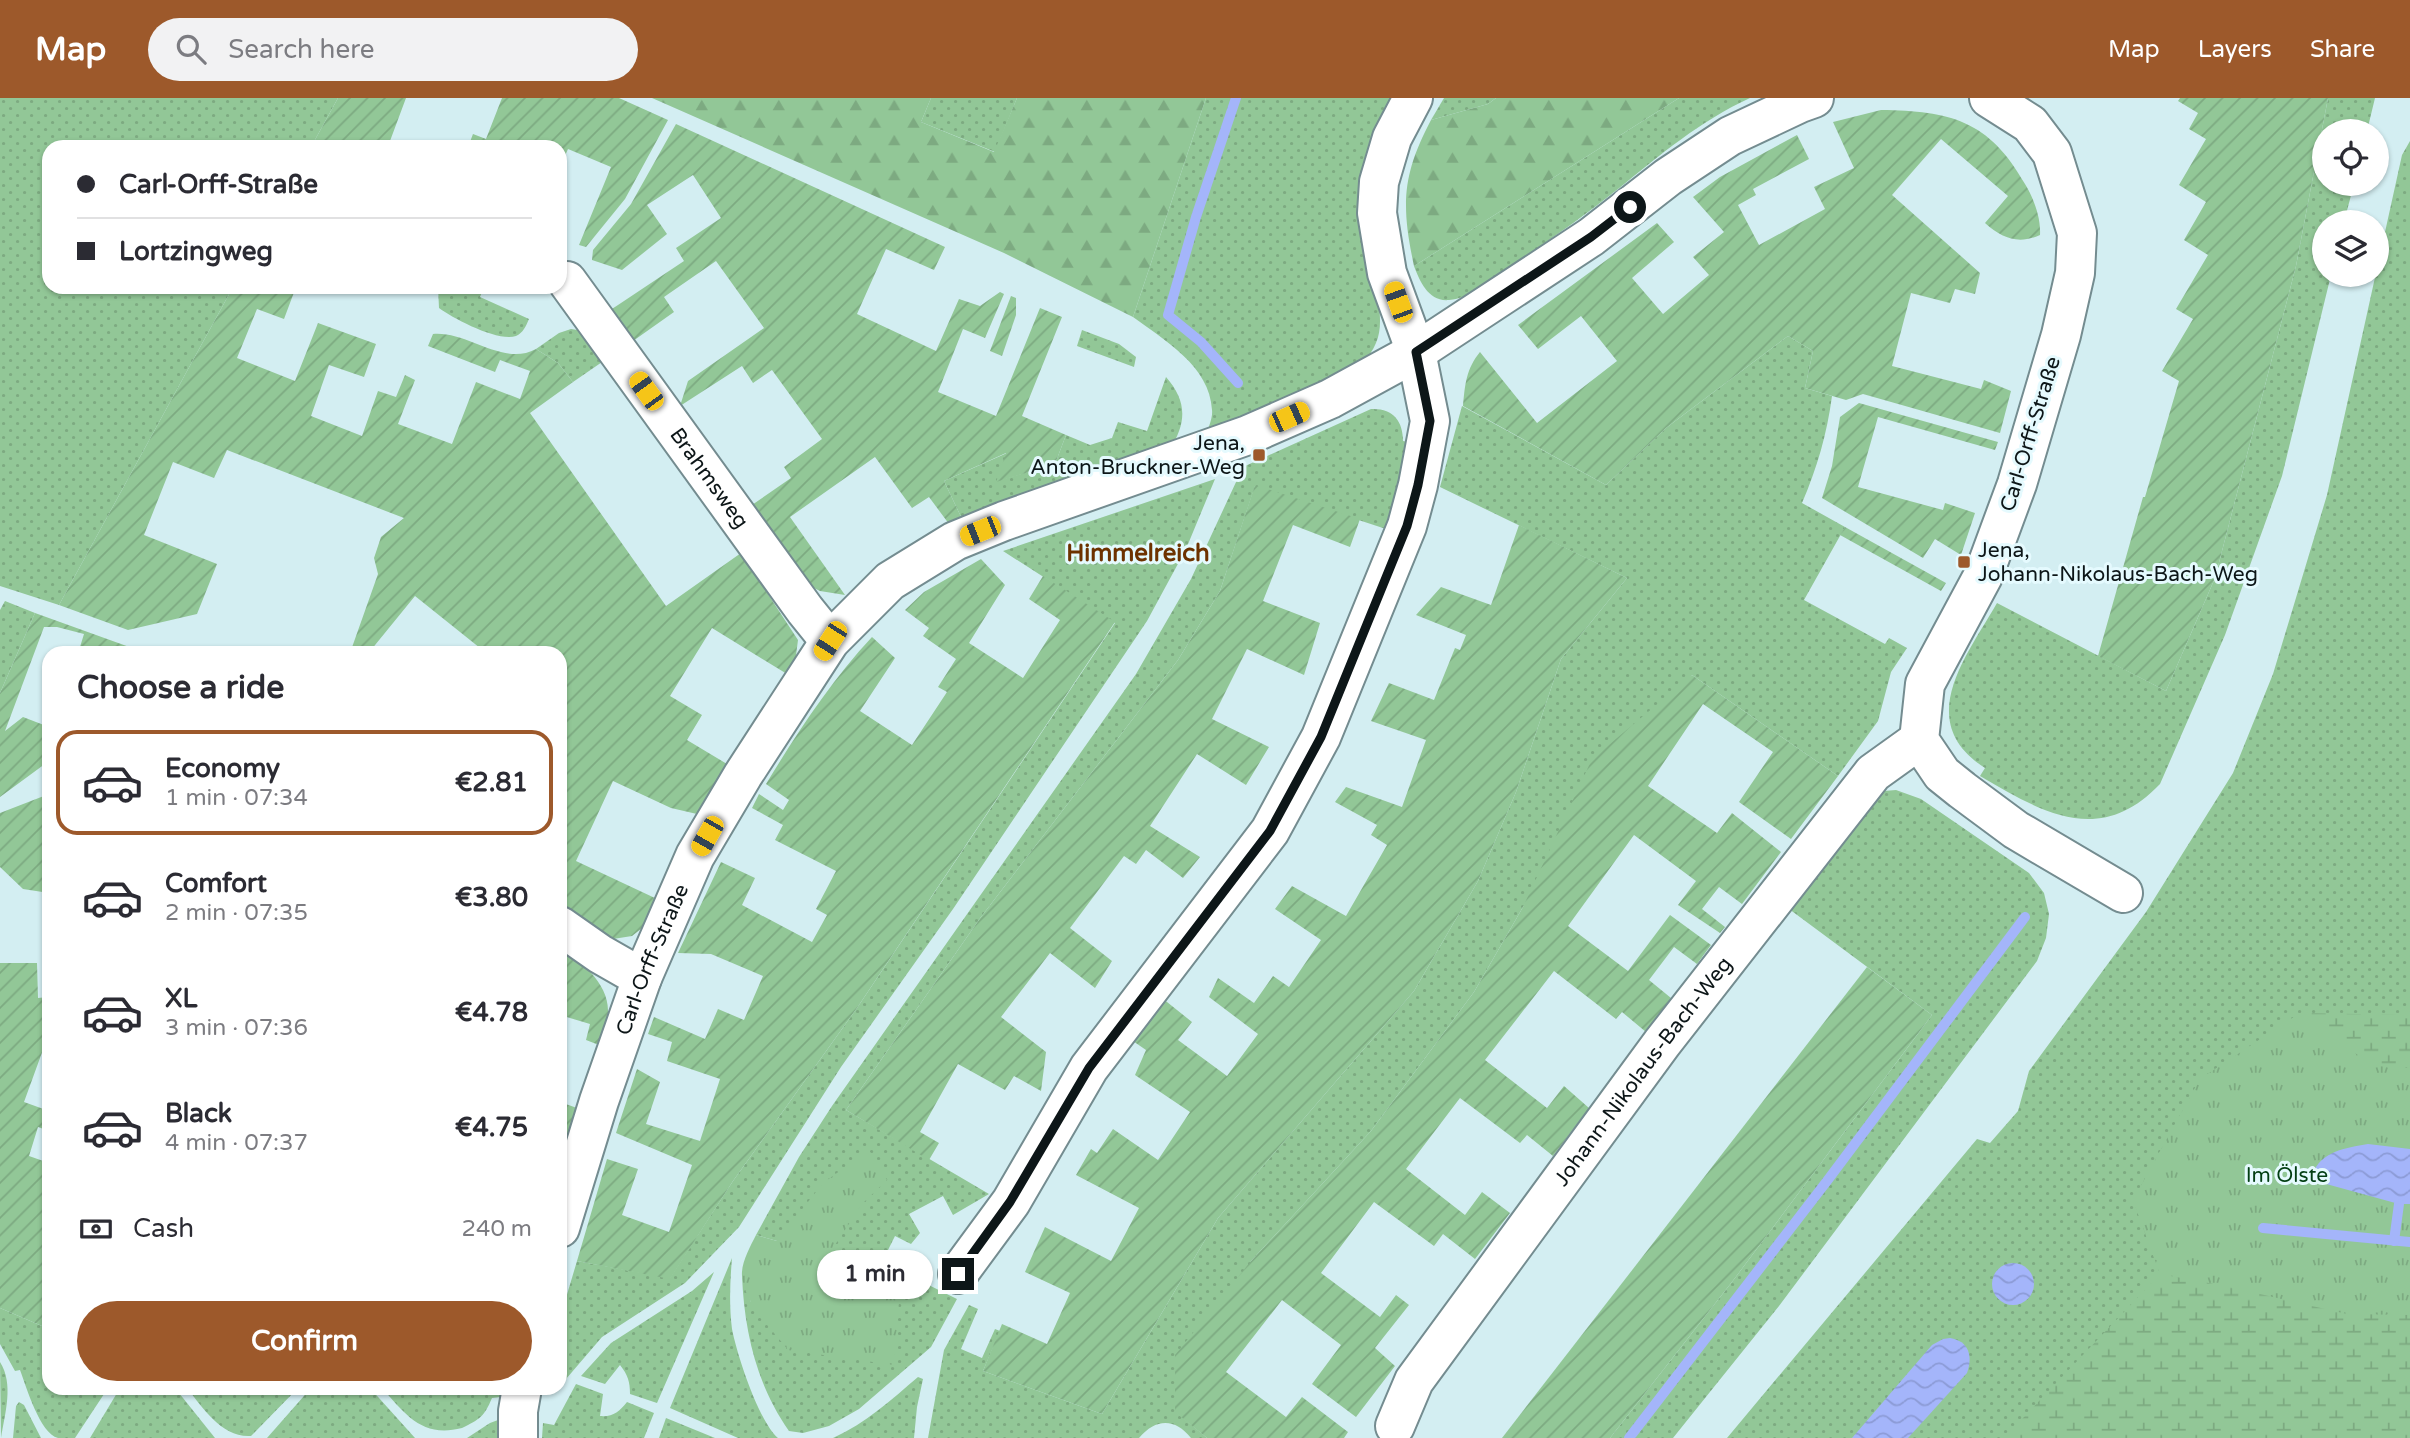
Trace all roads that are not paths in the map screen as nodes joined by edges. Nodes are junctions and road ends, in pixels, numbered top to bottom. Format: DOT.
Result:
graph roads {
  1 [pos="1413,98"];
  2 [pos="1814,98"];
  3 [pos="1999,100"];
  4 [pos="567,281"];
  5 [pos="1416,352"];
  6 [pos="830,641"];
  7 [pos="1919,740"];
  8 [pos="2123,892"];
  9 [pos="567,931"];
  10 [pos="642,978"];
  11 [pos="567,1204"];
  12 [pos="958,1274"];
  13 [pos="521,1395"];
  14 [pos="1395,1426"];
  15 [pos="518,1438"];
  1 -- 5 [label="street"];
  2 -- 5 [label="street, Carl-Orff-Straße"];
  3 -- 7 [label="street, Carl-Orff-Straße"];
  4 -- 6 [label="street, Brahmsweg"];
  5 -- 6 [label="street, Carl-Orff-Straße"];
  5 -- 12 [label="street"];
  6 -- 10 [label="street, Carl-Orff-Straße"];
  7 -- 8 [label="street"];
  7 -- 14 [label="street, Johann-Nikolaus-Bach-Weg"];
  9 -- 10 [label="street"];
  10 -- 11 [label="street, Carl-Orff-Straße"];
  13 -- 15 [label="street"];
}
